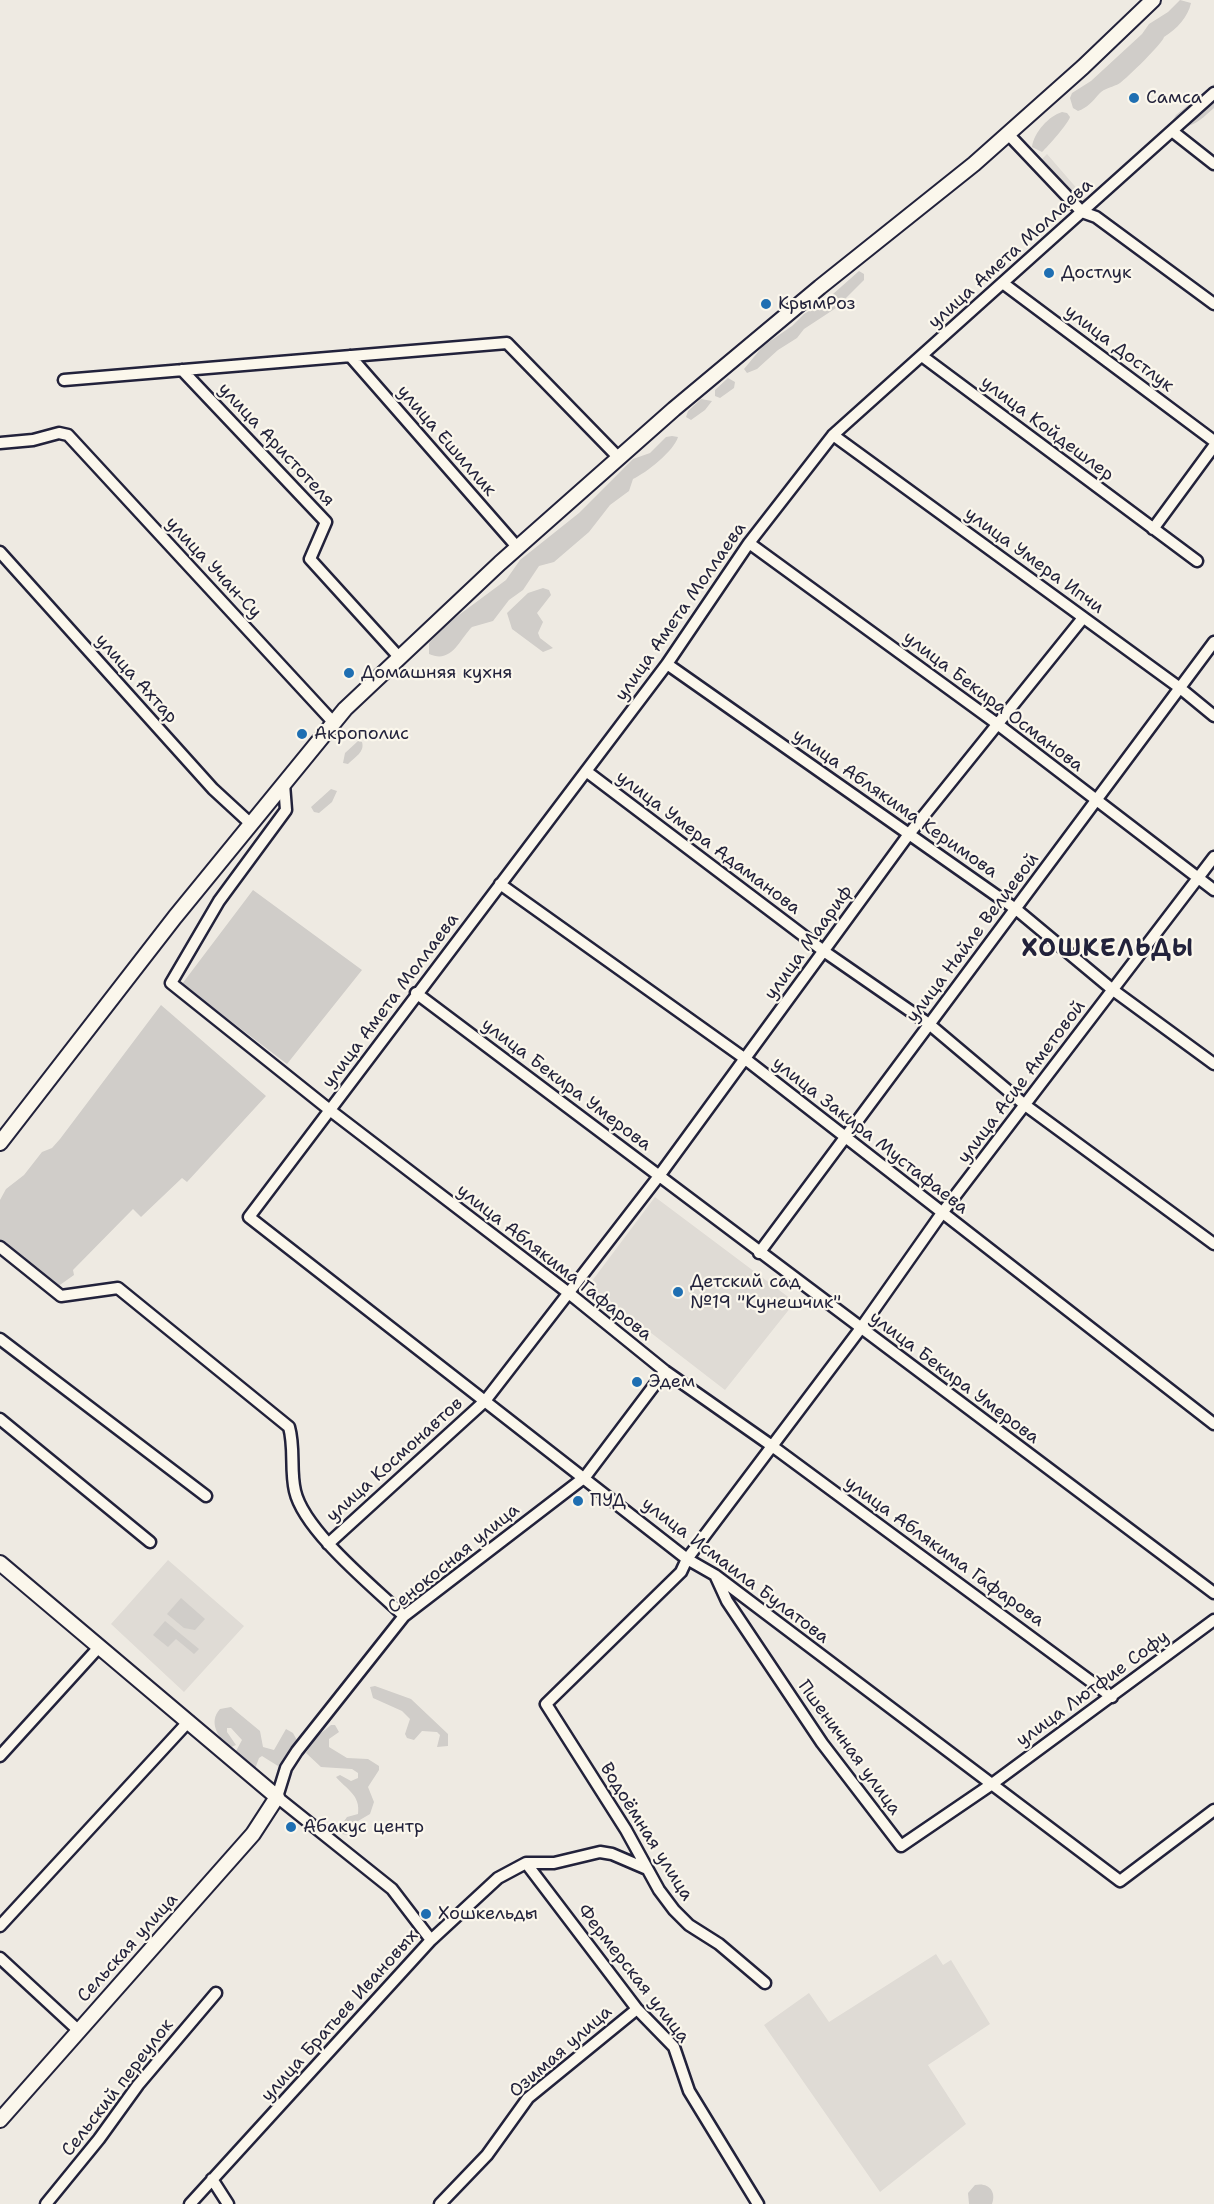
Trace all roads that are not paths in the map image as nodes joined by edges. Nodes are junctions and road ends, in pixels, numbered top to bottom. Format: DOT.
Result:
graph roads {
  1 [pos="1153,0"];
  2 [pos="1214,93"];
  3 [pos="1172,131"];
  4 [pos="1008,134"];
  5 [pos="1214,164"];
  6 [pos="1082,212"];
  7 [pos="1004,284"];
  8 [pos="1214,304"];
  9 [pos="350,356"];
  10 [pos="922,357"];
  11 [pos="182,370"];
  12 [pos="64,380"];
  13 [pos="833,435"];
  14 [pos="1214,441"];
  15 [pos="0,443"];
  16 [pos="1214,446"];
  17 [pos="619,458"];
  18 [pos="1153,528"];
  19 [pos="749,543"];
  20 [pos="518,548"];
  21 [pos="0,552"];
  22 [pos="1197,561"];
  23 [pos="1083,618"];
  24 [pos="1214,642"];
  25 [pos="399,657"];
  26 [pos="667,664"];
  27 [pos="1180,688"];
  28 [pos="1214,716"];
  29 [pos="334,723"];
  30 [pos="996,723"];
  31 [pos="586,771"];
  32 [pos="284,784"];
  33 [pos="1096,800"];
  34 [pos="251,824"];
  35 [pos="909,834"];
  36 [pos="1214,857"];
  37 [pos="1198,878"];
  38 [pos="500,884"];
  39 [pos="1214,890"];
  40 [pos="1017,910"];
  41 [pos="825,952"];
  42 [pos="1113,990"];
  43 [pos="416,993"];
  44 [pos="929,1024"];
  45 [pos="744,1058"];
  46 [pos="1214,1064"];
  47 [pos="1025,1105"];
  48 [pos="331,1111"];
  49 [pos="3,1134"];
  50 [pos="846,1138"];
  51 [pos="659,1176"];
  52 [pos="942,1214"];
  53 [pos="249,1217"];
  54 [pos="1214,1244"];
  55 [pos="0,1247"];
  56 [pos="759,1253"];
  57 [pos="570,1294"];
  58 [pos="861,1329"];
  59 [pos="0,1339"];
  60 [pos="665,1371"];
  61 [pos="485,1401"];
  62 [pos="0,1419"];
  63 [pos="1214,1424"];
  64 [pos="772,1446"];
  65 [pos="585,1477"];
  66 [pos="206,1496"];
  67 [pos="150,1542"];
  68 [pos="328,1544"];
  69 [pos="687,1559"];
  70 [pos="2,1570"];
  71 [pos="715,1575"];
  72 [pos="1214,1593"];
  73 [pos="404,1616"];
  74 [pos="1214,1620"];
  75 [pos="100,1646"];
  76 [pos="1112,1697"];
  77 [pos="189,1721"];
  78 [pos="0,1756"];
  79 [pos="992,1784"];
  80 [pos="277,1797"];
  81 [pos="1214,1810"];
  82 [pos="526,1863"];
  83 [pos="647,1869"];
  84 [pos="0,1926"];
  85 [pos="431,1940"];
  86 [pos="0,1958"];
  87 [pos="765,1983"];
  88 [pos="216,1993"];
  89 [pos="637,2009"];
  90 [pos="79,2031"];
  91 [pos="0,2120"];
  92 [pos="212,2179"];
  93 [pos="46,2204"];
  94 [pos="190,2204"];
  95 [pos="228,2204"];
  96 [pos="440,2204"];
  97 [pos="758,2204"];
  1 -- 4 [label="main road"];
  2 -- 3 [label="street, улица Амета Моллаева"];
  3 -- 5 [label="street"];
  3 -- 6 [label="street, улица Амета Моллаева"];
  4 -- 6 [label="street"];
  4 -- 17 [label="main road"];
  6 -- 7 [label="street, улица Амета Моллаева"];
  6 -- 8 [label="street"];
  7 -- 10 [label="street, улица Амета Моллаева"];
  7 -- 14 [label="street, улица Достлук"];
  9 -- 11 [label="street"];
  9 -- 17 [label="street"];
  9 -- 20 [label="street, улица Ешиллик"];
  10 -- 13 [label="street, улица Амета Моллаева"];
  10 -- 18 [label="street, улица Койдешлер"];
  11 -- 12 [label="street"];
  11 -- 25 [label="street, улица Аристотеля"];
  13 -- 19 [label="street, улица Амета Моллаева"];
  13 -- 23 [label="street, улица Умера Ипчи"];
  15 -- 29 [label="street, улица Учан-Су"];
  16 -- 18 [label="street"];
  17 -- 20 [label="main road"];
  18 -- 22 [label="street, улица Койдешлер"];
  19 -- 26 [label="street, улица Амета Моллаева"];
  19 -- 30 [label="street, улица Бекира Османова"];
  20 -- 25 [label="main road"];
  21 -- 34 [label="street, улица Ахтар"];
  23 -- 27 [label="street, улица Умера Ипчи"];
  23 -- 30 [label="street, улица Маариф"];
  24 -- 27 [label="street, улица Найле Велиевой"];
  25 -- 29 [label="main road"];
  26 -- 31 [label="street, улица Амета Моллаева"];
  26 -- 35 [label="street, улица Аблякима Керимова"];
  27 -- 28 [label="street, улица Умера Ипчи"];
  27 -- 33 [label="street, улица Найле Велиевой"];
  29 -- 32 [label="main road"];
  30 -- 33 [label="street, улица Бекира Османова"];
  30 -- 35 [label="street, улица Маариф"];
  31 -- 38 [label="street, улица Амета Моллаева"];
  31 -- 41 [label="street, улица Умера Адаманова"];
  32 -- 34 [label="main road"];
  32 -- 48 [label="street, улица Аблякима Гафарова"];
  33 -- 37 [label="street, улица Бекира Османова"];
  33 -- 40 [label="street, улица Найле Велиевой"];
  34 -- 49 [label="main road"];
  35 -- 40 [label="street, улица Аблякима Керимова"];
  35 -- 41 [label="street, улица Маариф"];
  36 -- 37 [label="street, улица Асие Аметовой"];
  37 -- 39 [label="street, улица Бекира Османова"];
  37 -- 42 [label="street, улица Асие Аметовой"];
  38 -- 43 [label="street, улица Амета Моллаева"];
  38 -- 45 [label="street, улица Закира Мустафаева"];
  40 -- 42 [label="street, улица Аблякима Керимова"];
  40 -- 44 [label="street, улица Найле Велиевой"];
  41 -- 44 [label="street, улица Умера Адаманова"];
  41 -- 45 [label="street, улица Маариф"];
  42 -- 46 [label="street, улица Аблякима Керимова"];
  42 -- 47 [label="street, улица Асие Аметовой"];
  43 -- 48 [label="street, улица Амета Моллаева"];
  43 -- 51 [label="street, улица Бекира Умерова"];
  44 -- 47 [label="street, улица Умера Адаманова"];
  44 -- 50 [label="street, улица Найле Велиевой"];
  45 -- 50 [label="street, улица Закира Мустафаева"];
  45 -- 51 [label="street, улица Маариф"];
  47 -- 52 [label="street, улица Асие Аметовой"];
  47 -- 54 [label="street, улица Умера Адаманова"];
  48 -- 53 [label="street, улица Амета Моллаева"];
  48 -- 57 [label="street, улица Аблякима Гафарова"];
  50 -- 52 [label="street, улица Закира Мустафаева"];
  50 -- 56 [label="street, улица Найле Велиевой"];
  51 -- 56 [label="street, улица Бекира Умерова"];
  51 -- 57 [label="street, улица Маариф"];
  52 -- 58 [label="street, улица Асие Аметовой"];
  52 -- 63 [label="street, улица Закира Мустафаева"];
  53 -- 61 [label="street, улица Исмаила Булатова"];
  55 -- 68 [label="street"];
  56 -- 58 [label="street, улица Бекира Умерова"];
  57 -- 60 [label="street, улица Аблякима Гафарова"];
  57 -- 61 [label="street, улица Космонавтов"];
  58 -- 64 [label="street, улица Асие Аметовой"];
  58 -- 72 [label="street, улица Бекира Умерова"];
  59 -- 66 [label="street"];
  60 -- 64 [label="street, улица Аблякима Гафарова"];
  60 -- 65 [label="street"];
  61 -- 65 [label="street, улица Исмаила Булатова"];
  61 -- 68 [label="street, улица Космонавтов"];
  62 -- 67 [label="street"];
  64 -- 69 [label="street, улица Асие Аметовой"];
  64 -- 76 [label="street, улица Аблякима Гафарова"];
  65 -- 69 [label="street, улица Исмаила Булатова"];
  65 -- 73 [label="street, Сенокосная улица"];
  68 -- 73 [label="street"];
  69 -- 71 [label="street, улица Исмаила Булатова"];
  69 -- 83 [label="street, Водоёмная улица"];
  70 -- 75 [label="main road"];
  71 -- 79 [label="street, улица Исмаила Булатова"];
  71 -- 79 [label="street, Пшеничная улица"];
  73 -- 80 [label="street, Сенокосная улица"];
  74 -- 76 [label="street, улица Лютфие Софу"];
  75 -- 77 [label="main road"];
  75 -- 78 [label="street"];
  76 -- 79 [label="street, улица Лютфие Софу"];
  77 -- 80 [label="main road"];
  77 -- 84 [label="street"];
  79 -- 81 [label="street, улица Исмаила Булатова"];
  80 -- 85 [label="street"];
  80 -- 90 [label="main road, Сельская улица"];
  82 -- 83 [label="street"];
  82 -- 85 [label="street, улица Братьев Ивановых"];
  82 -- 89 [label="street, Фермерская улица"];
  83 -- 87 [label="street, Водоёмная улица"];
  85 -- 92 [label="street, улица Братьев Ивановых"];
  86 -- 90 [label="street"];
  88 -- 93 [label="street, Сельский переулок"];
  89 -- 96 [label="street, Озимая улица"];
  89 -- 97 [label="street, Фермерская улица"];
  90 -- 91 [label="main road, Сельская улица"];
  92 -- 94 [label="street, улица Братьев Ивановых"];
  92 -- 95 [label="street"];
}
